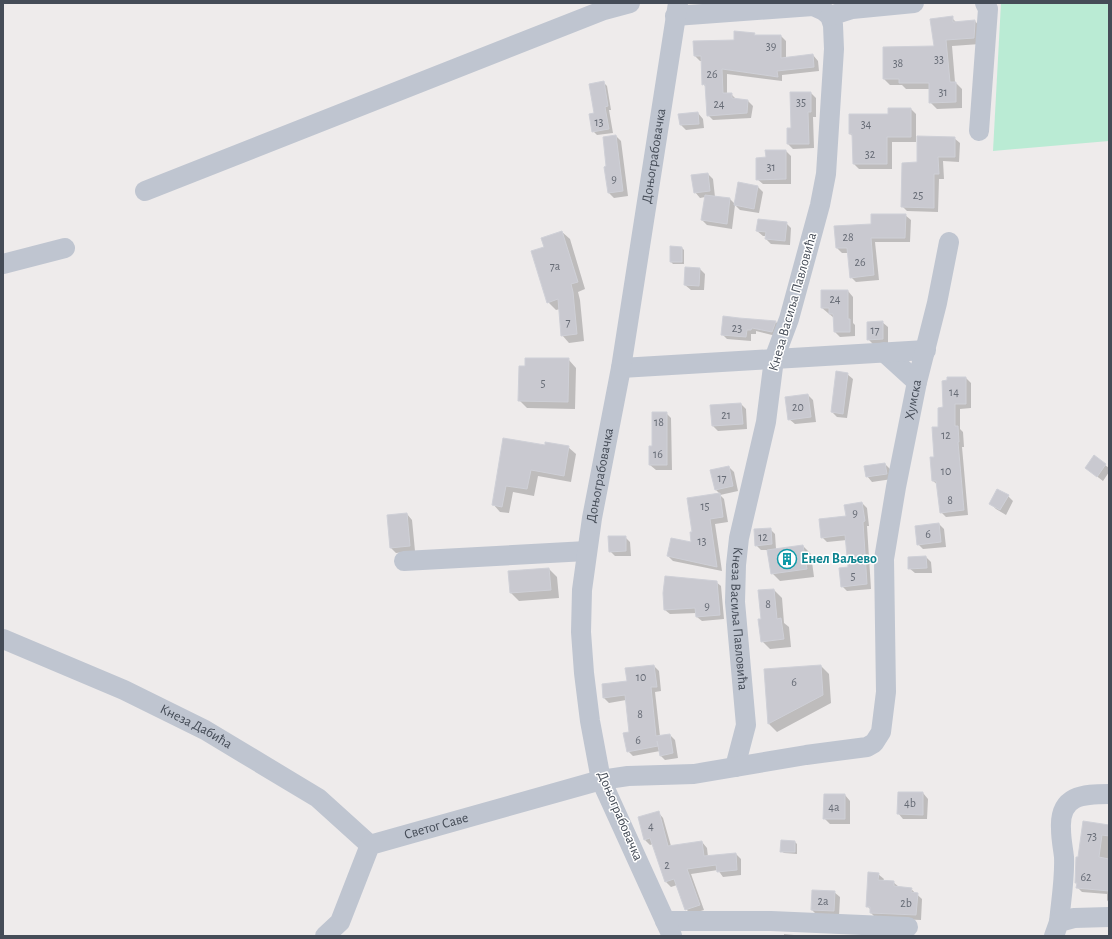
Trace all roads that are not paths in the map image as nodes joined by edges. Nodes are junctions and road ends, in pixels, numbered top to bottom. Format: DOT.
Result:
graph roads {
  1 [pos="630,3"];
  2 [pos="914,3"];
  3 [pos="984,3"];
  4 [pos="676,10"];
  5 [pos="830,16"];
  6 [pos="979,131"];
  7 [pos="145,191"];
  8 [pos="949,242"];
  9 [pos="65,248"];
  10 [pos="3,264"];
  11 [pos="926,350"];
  12 [pos="884,352"];
  13 [pos="774,359"];
  14 [pos="621,368"];
  15 [pos="917,382"];
  16 [pos="587,551"];
  17 [pos="404,561"];
  18 [pos="3,639"];
  19 [pos="735,767"];
  20 [pos="602,780"];
  21 [pos="1109,794"];
  22 [pos="370,845"];
  23 [pos="1109,917"];
  24 [pos="908,927"];
  25 [pos="668,928"];
  26 [pos="1056,929"];
  27 [pos="325,936"];
  1 -- 7 [label="street"];
  2 -- 5 [label="street"];
  3 -- 6 [label="street"];
  4 -- 5 [label="street"];
  4 -- 14 [label="street, Доњограбовачка"];
  5 -- 13 [label="street, Кнеза Васиља Павловића"];
  8 -- 11 [label="street, Хумска"];
  9 -- 10 [label="street"];
  11 -- 12 [label="street"];
  11 -- 15 [label="street, Хумска"];
  12 -- 13 [label="street"];
  12 -- 15 [label="street"];
  13 -- 14 [label="street"];
  13 -- 19 [label="street, Кнеза Васиља Павловића"];
  14 -- 16 [label="street, Доњограбовачка"];
  15 -- 19 [label="street, Хумска"];
  16 -- 17 [label="street"];
  16 -- 20 [label="street, Доњограбовачка"];
  18 -- 22 [label="street, Кнеза Дабића"];
  19 -- 20 [label="street, Светог Саве"];
  20 -- 22 [label="street, Светог Саве"];
  20 -- 25 [label="street, Доњограбовачка"];
  21 -- 26 [label="street"];
  22 -- 27 [label="street"];
  23 -- 26 [label="street"];
  24 -- 25 [label="street"];
}
